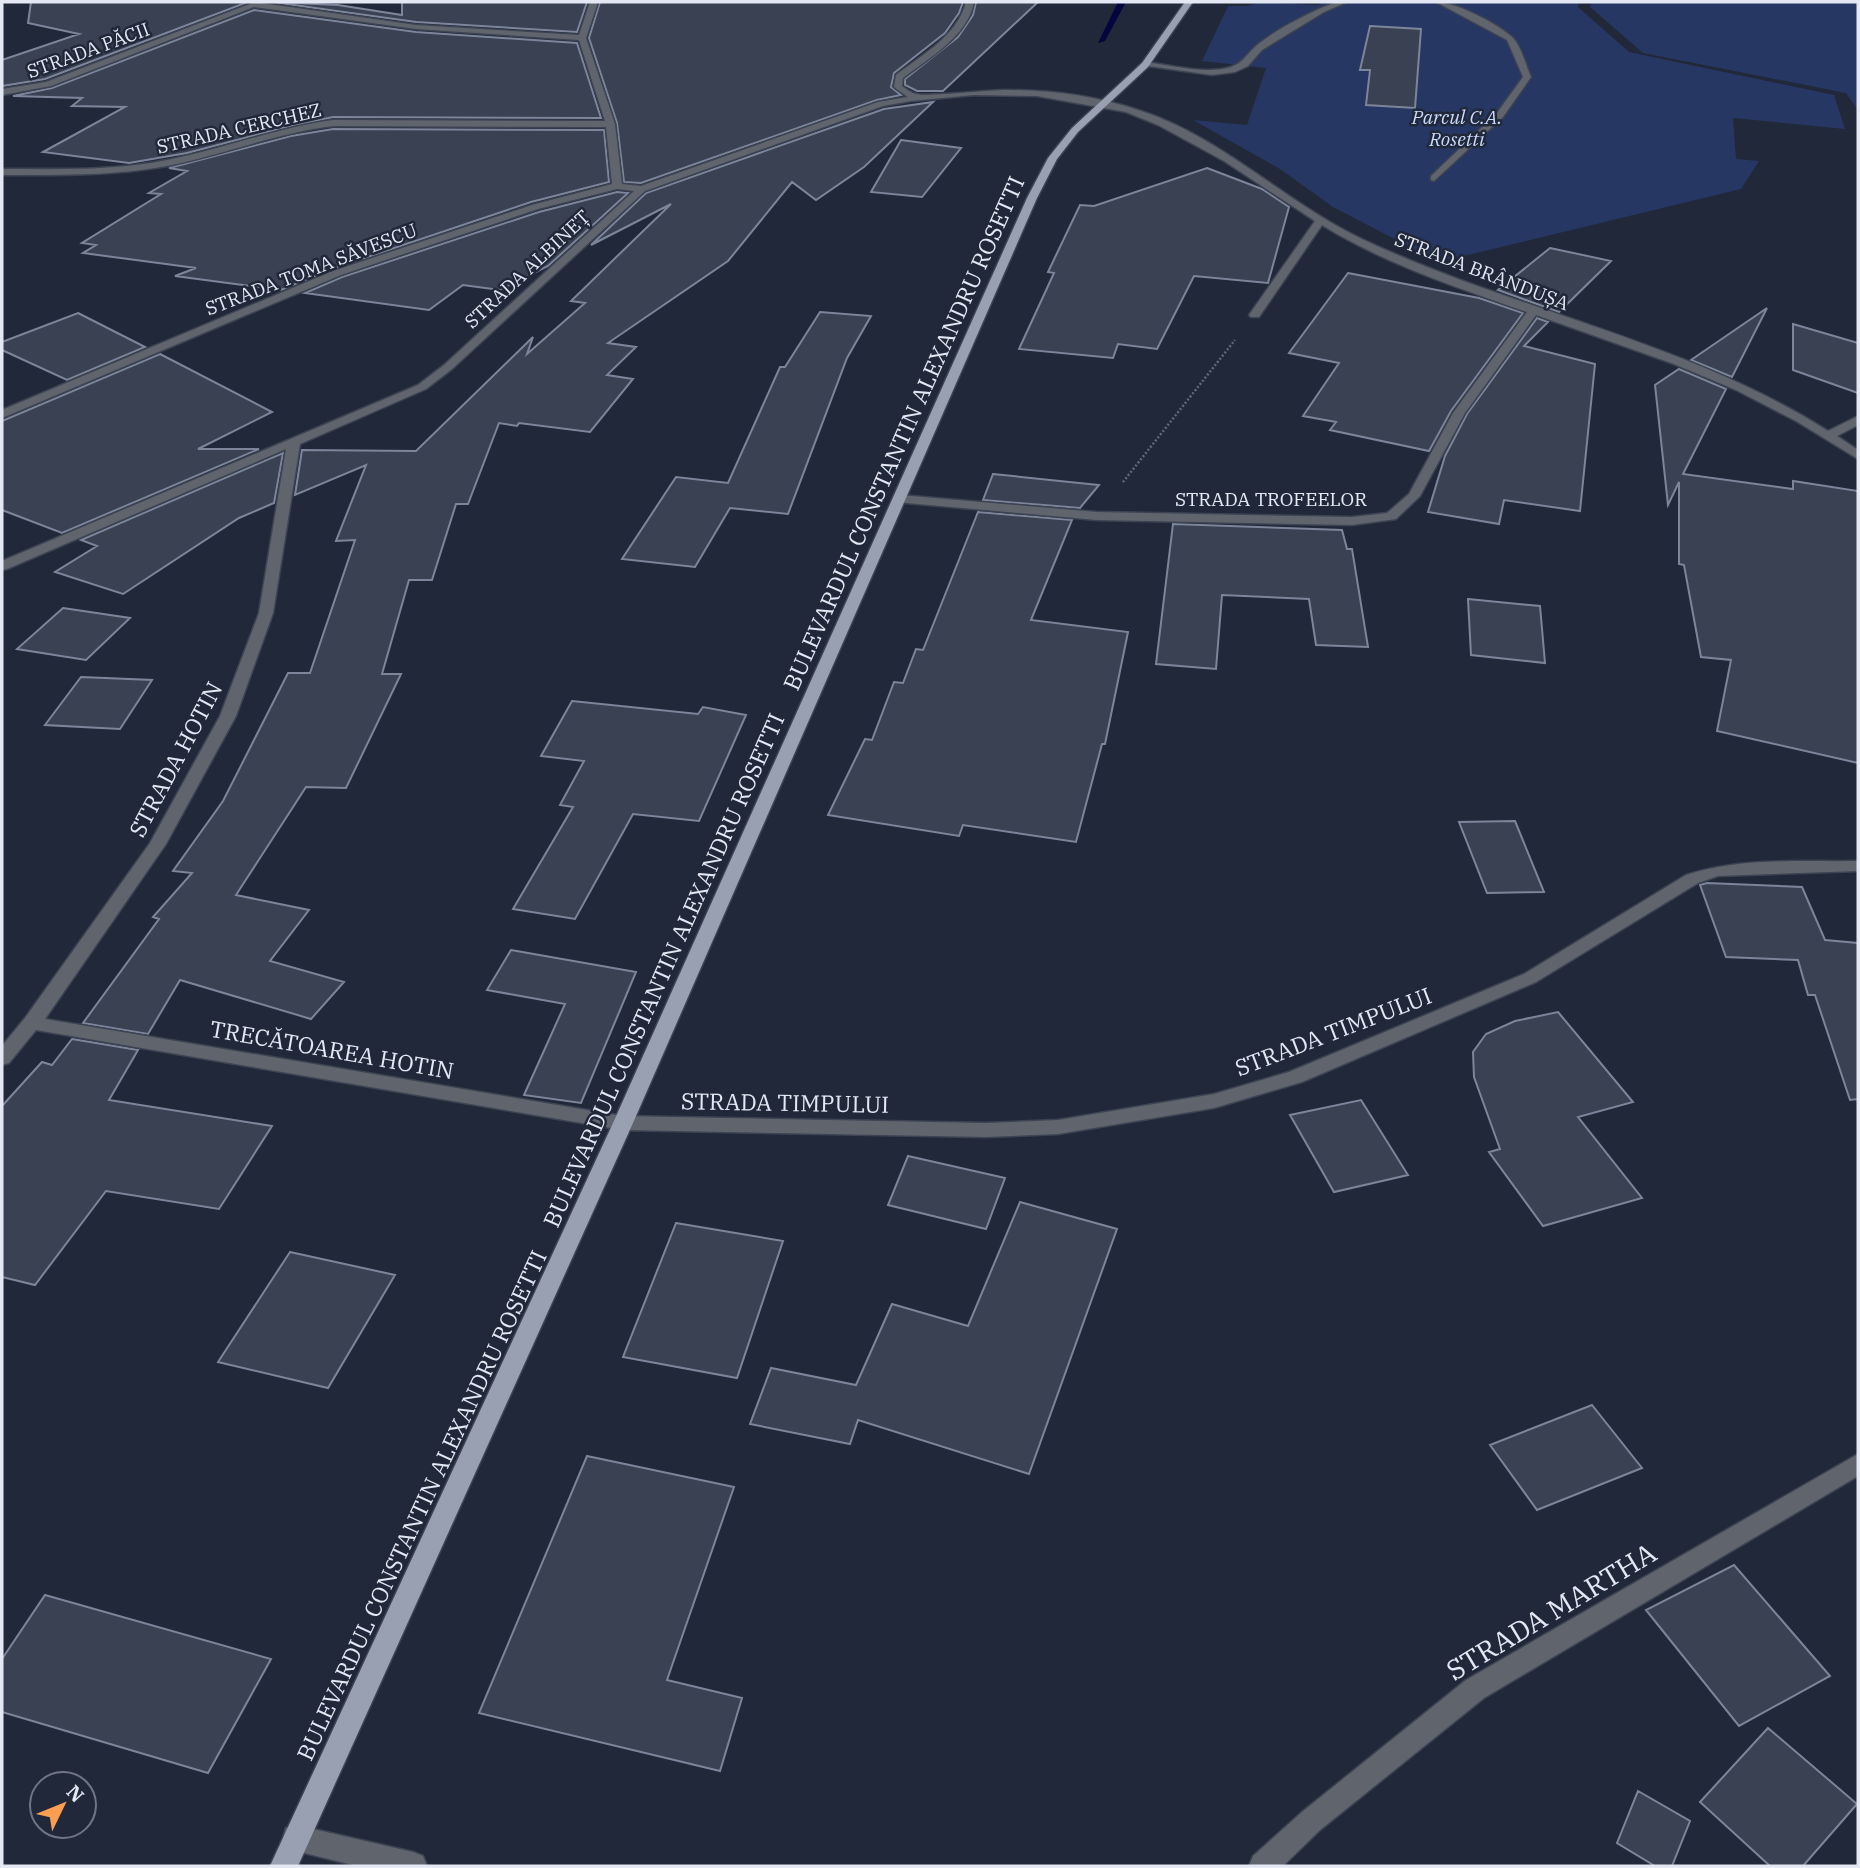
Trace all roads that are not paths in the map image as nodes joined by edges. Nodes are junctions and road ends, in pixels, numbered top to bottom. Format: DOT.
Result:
graph roads {
  1 [pos="594,2"];
  2 [pos="970,2"];
  3 [pos="1189,2"];
  4 [pos="1343,2"];
  5 [pos="1440,2"];
  6 [pos="257,4"];
  7 [pos="582,38"];
  8 [pos="1145,65"];
  9 [pos="2,92"];
  10 [pos="914,97"];
  11 [pos="1102,103"];
  12 [pos="610,124"];
  13 [pos="2,172"];
  14 [pos="1434,178"];
  15 [pos="617,186"];
  16 [pos="642,189"];
  17 [pos="1320,221"];
  18 [pos="1533,311"];
  19 [pos="1255,315"];
  20 [pos="2,414"];
  21 [pos="1858,420"];
  22 [pos="1829,435"];
  23 [pos="294,440"];
  24 [pos="1858,455"];
  25 [pos="900,499"];
  26 [pos="2,566"];
  27 [pos="1858,866"];
  28 [pos="32,1023"];
  29 [pos="2,1058"];
  30 [pos="623,1123"];
  31 [pos="1858,1464"];
  32 [pos="296,1838"];
  33 [pos="284,1866"];
  34 [pos="413,1866"];
  35 [pos="1263,1866"];
  1 -- 7 [label="street"];
  2 -- 10 [label="street"];
  3 -- 8 [label="main road, BULEVARDUL CONSTANTIN ALEXANDRU ROSETTI"];
  4 -- 8 [label="street"];
  5 -- 14 [label="street"];
  6 -- 7 [label="street"];
  6 -- 9 [label="street, STRADA PĂCII"];
  7 -- 12 [label="street"];
  8 -- 11 [label="main road, BULEVARDUL CONSTANTIN ALEXANDRU ROSETTI"];
  10 -- 11 [label="street, STRADA ALBINEȚ"];
  10 -- 16 [label="street, STRADA ALBINEȚ"];
  11 -- 17 [label="street, STRADA BRÂNDUȘA"];
  11 -- 25 [label="main road, BULEVARDUL CONSTANTIN ALEXANDRU ROSETTI"];
  12 -- 13 [label="street, STRADA CERCHEZ"];
  12 -- 15 [label="street"];
  15 -- 16 [label="street, STRADA TOMA SĂVESCU"];
  15 -- 20 [label="street, STRADA TOMA SĂVESCU"];
  16 -- 23 [label="street, STRADA ALBINEȚ"];
  17 -- 18 [label="street, STRADA BRÂNDUȘA"];
  17 -- 19 [label="street"];
  18 -- 22 [label="street, STRADA BRÂNDUȘA"];
  18 -- 25 [label="street, STRADA TROFEELOR"];
  21 -- 22 [label="street"];
  22 -- 24 [label="street, STRADA BRÂNDUȘA"];
  23 -- 26 [label="street, STRADA ALBINEȚ"];
  23 -- 28 [label="street, STRADA HOTIN"];
  25 -- 30 [label="main road, BULEVARDUL CONSTANTIN ALEXANDRU ROSETTI"];
  27 -- 30 [label="street, STRADA TIMPULUI"];
  28 -- 29 [label="street, STRADA HOTIN"];
  28 -- 30 [label="street, TRECĂTOAREA HOTIN"];
  30 -- 32 [label="main road, BULEVARDUL CONSTANTIN ALEXANDRU ROSETTI"];
  31 -- 35 [label="street, STRADA MARTHA"];
  32 -- 33 [label="main road, BULEVARDUL CONSTANTIN ALEXANDRU ROSETTI"];
  32 -- 34 [label="street"];
}
